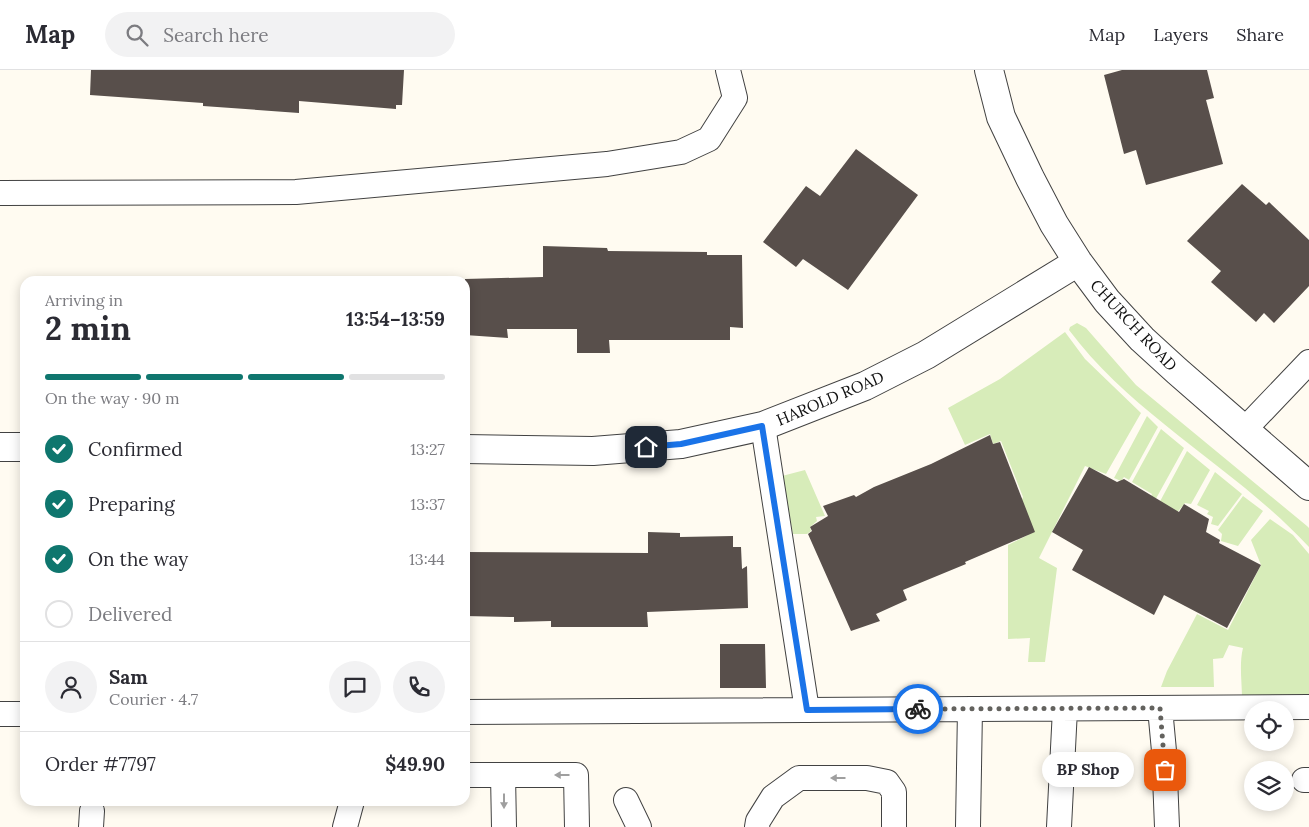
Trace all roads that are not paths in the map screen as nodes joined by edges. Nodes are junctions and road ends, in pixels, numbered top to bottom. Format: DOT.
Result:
graph roads {
  1 [pos="728,70"];
  2 [pos="989,70"];
  3 [pos="0,193"];
  4 [pos="1078,262"];
  5 [pos="1309,362"];
  6 [pos="762,426"];
  7 [pos="1245,429"];
  8 [pos="0,447"];
  9 [pos="20,447"];
  10 [pos="470,449"];
  11 [pos="1309,486"];
  12 [pos="1309,707"];
  13 [pos="1160,708"];
  14 [pos="970,709"];
  15 [pos="1065,709"];
  16 [pos="807,710"];
  17 [pos="470,712"];
  18 [pos="0,714"];
  19 [pos="20,714"];
  20 [pos="470,775"];
  21 [pos="504,775"];
  22 [pos="626,800"];
  23 [pos="351,806"];
  24 [pos="346,827"];
  25 [pos="504,827"];
  26 [pos="577,827"];
  27 [pos="640,827"];
  28 [pos="757,827"];
  29 [pos="894,827"];
  30 [pos="968,827"];
  31 [pos="1059,827"];
  32 [pos="1167,827"];
  1 -- 3 [label="lane"];
  2 -- 4 [label="street, CHURCH ROAD"];
  4 -- 6 [label="street, HAROLD ROAD"];
  4 -- 7 [label="street, CHURCH ROAD"];
  5 -- 7 [label="lane"];
  6 -- 10 [label="street, HAROLD ROAD"];
  6 -- 16 [label="lane"];
  7 -- 11 [label="street, CHURCH ROAD"];
  8 -- 9 [label="street"];
  12 -- 13 [label="lane"];
  13 -- 15 [label="lane"];
  13 -- 32 [label="lane"];
  14 -- 15 [label="lane"];
  14 -- 16 [label="lane"];
  14 -- 30 [label="lane"];
  15 -- 31 [label="lane"];
  16 -- 17 [label="lane"];
  18 -- 19 [label="lane"];
  20 -- 21 [label="lane"];
  21 -- 25 [label="lane, one-way"];
  26 -- 21 [label="lane, one-way"];
  22 -- 27 [label="lane"];
  23 -- 24 [label="lane"];
  29 -- 28 [label="lane, one-way"];
}
